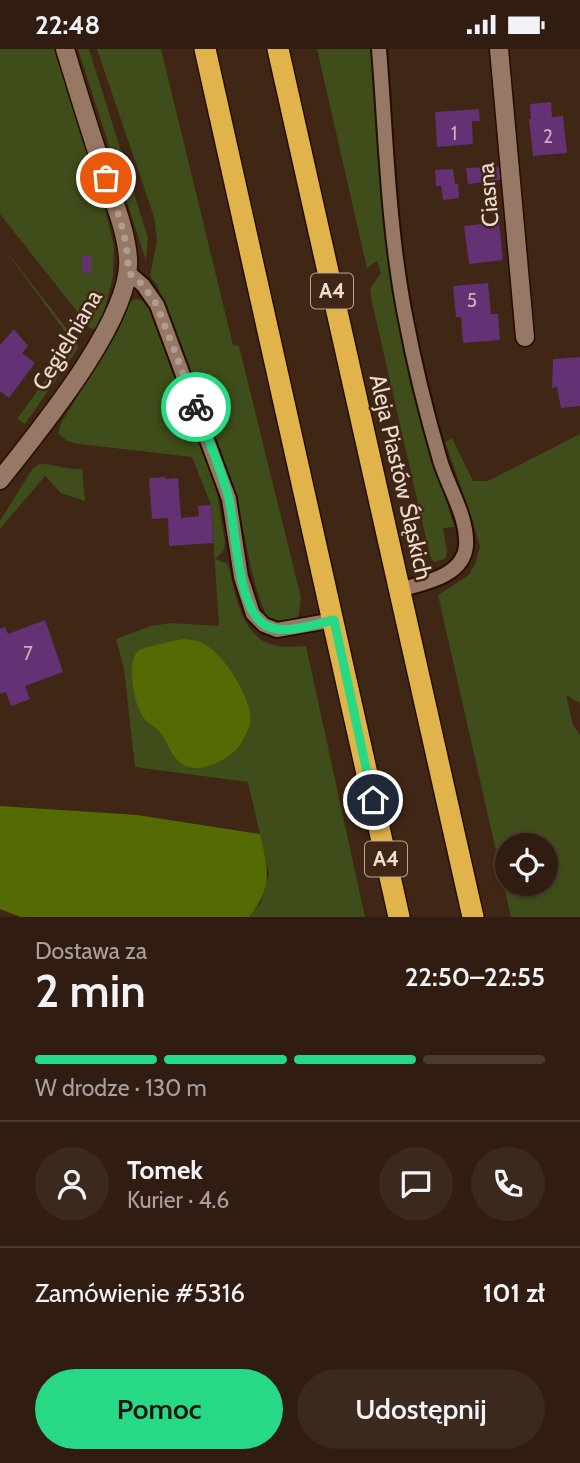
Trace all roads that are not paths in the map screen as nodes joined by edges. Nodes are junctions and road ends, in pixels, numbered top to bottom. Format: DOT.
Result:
graph roads {
  1 [pos="65,49"];
  2 [pos="205,49"];
  3 [pos="278,49"];
  4 [pos="379,49"];
  5 [pos="499,49"];
  6 [pos="128,272"];
  7 [pos="525,337"];
  8 [pos="0,480"];
  9 [pos="399,590"];
  10 [pos="334,620"];
  11 [pos="399,917"];
  12 [pos="473,917"];
  1 -- 6 [label="street, Cegielniana"];
  2 -- 10 [label="highway, A4"];
  3 -- 9 [label="highway, Aleja Piastów Śląskich / A4"];
  4 -- 9 [label="lane"];
  5 -- 7 [label="street, Ciasna"];
  6 -- 8 [label="street, Cegielniana"];
  6 -- 10 [label="lane"];
  9 -- 12 [label="highway, Aleja Piastów Śląskich / A4"];
  10 -- 11 [label="highway, A4"];
}
